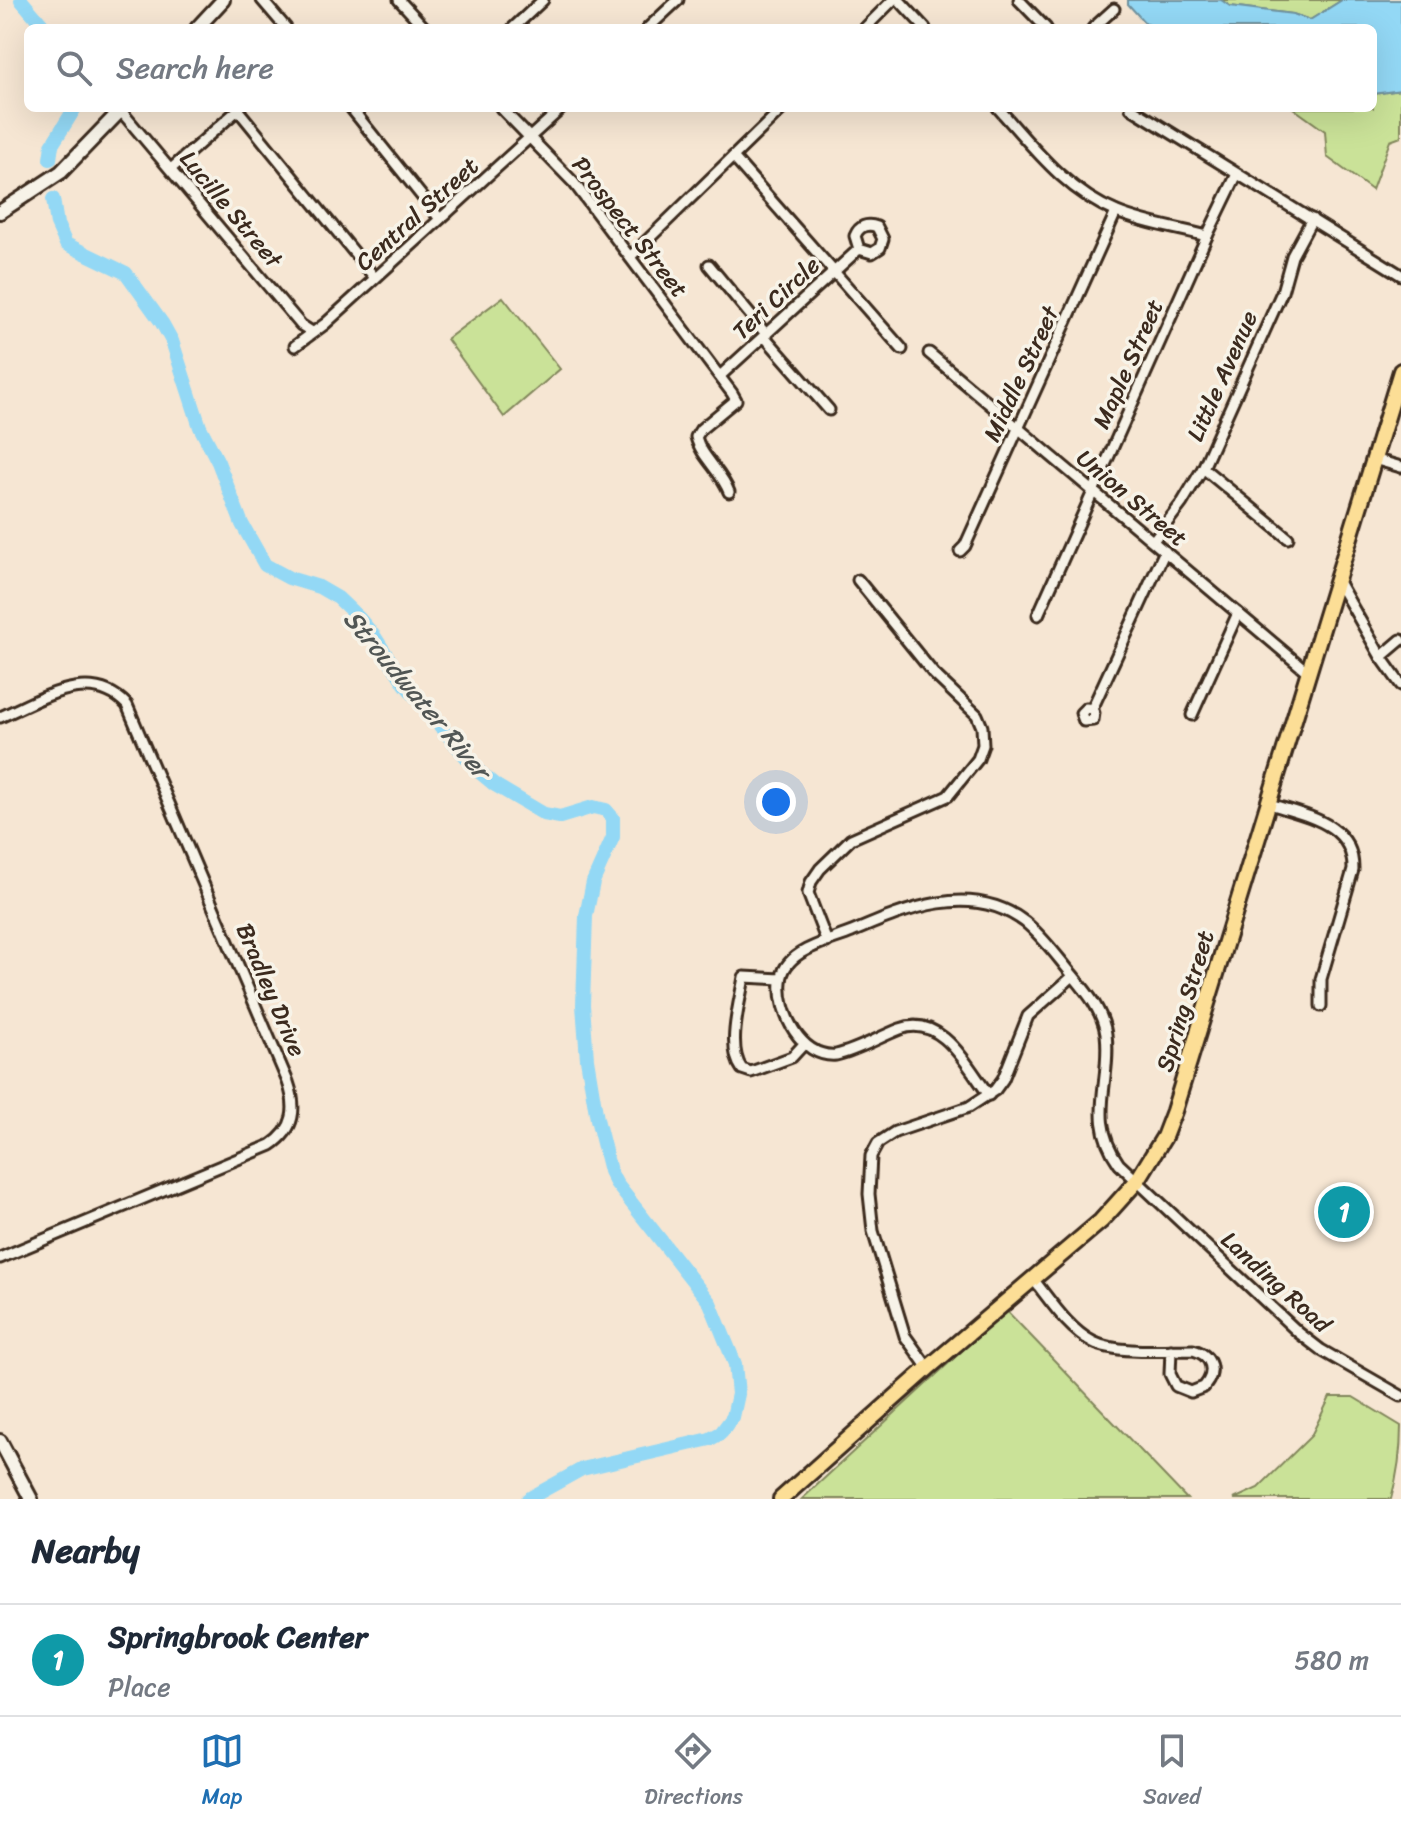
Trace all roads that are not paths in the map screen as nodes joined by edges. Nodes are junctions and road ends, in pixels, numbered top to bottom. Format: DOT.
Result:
graph roads {
  1 [pos="223,0"];
  2 [pos="262,0"];
  3 [pos="399,0"];
  4 [pos="543,0"];
  5 [pos="678,0"];
  6 [pos="896,0"];
  7 [pos="1019,0"];
  8 [pos="1114,9"];
  9 [pos="201,24"];
  10 [pos="283,24"];
  11 [pos="421,24"];
  12 [pos="517,24"];
  13 [pos="652,24"];
  14 [pos="869,24"];
  15 [pos="921,24"];
  16 [pos="1042,24"];
  17 [pos="1097,24"];
  18 [pos="119,112"];
  19 [pos="125,112"];
  20 [pos="236,112"];
  21 [pos="241,112"];
  22 [pos="354,112"];
  23 [pos="505,112"];
  24 [pos="558,112"];
  25 [pos="779,112"];
  26 [pos="1002,112"];
  27 [pos="1137,112"];
  28 [pos="530,138"];
  29 [pos="733,157"];
  30 [pos="172,168"];
  31 [pos="1237,174"];
  32 [pos="0,212"];
  33 [pos="1116,212"];
  34 [pos="440,219"];
  35 [pos="1312,219"];
  36 [pos="1207,236"];
  37 [pos="859,249"];
  38 [pos="630,257"];
  39 [pos="709,265"];
  40 [pos="833,272"];
  41 [pos="1401,275"];
  42 [pos="375,278"];
  43 [pos="312,332"];
  44 [pos="765,335"];
  45 [pos="295,346"];
  46 [pos="902,349"];
  47 [pos="929,353"];
  48 [pos="1401,371"];
  49 [pos="720,376"];
  50 [pos="829,410"];
  51 [pos="1018,428"];
  52 [pos="1374,459"];
  53 [pos="1401,467"];
  54 [pos="1203,468"];
  55 [pos="1093,491"];
  56 [pos="729,492"];
  57 [pos="1288,538"];
  58 [pos="1153,541"];
  59 [pos="960,551"];
  60 [pos="1165,551"];
  61 [pos="858,580"];
  62 [pos="1337,580"];
  63 [pos="1238,613"];
  64 [pos="1038,615"];
  65 [pos="1401,640"];
  66 [pos="1381,657"];
  67 [pos="1309,673"];
  68 [pos="1401,685"];
  69 [pos="1092,709"];
  70 [pos="1192,715"];
  71 [pos="0,717"];
  72 [pos="1270,804"];
  73 [pos="827,942"];
  74 [pos="1073,976"];
  75 [pos="781,979"];
  76 [pos="1321,1006"];
  77 [pos="804,1044"];
  78 [pos="989,1095"];
  79 [pos="1137,1181"];
  80 [pos="0,1258"];
  81 [pos="1033,1279"];
  82 [pos="1171,1350"];
  83 [pos="928,1368"];
  84 [pos="1401,1396"];
  85 [pos="0,1441"];
  86 [pos="31,1499"];
  87 [pos="781,1499"];
  1 -- 9 [label="main road"];
  2 -- 10 [label="street"];
  3 -- 11 [label="street"];
  4 -- 12 [label="street"];
  5 -- 13 [label="street"];
  6 -- 14 [label="street"];
  6 -- 15 [label="street"];
  7 -- 16 [label="street"];
  8 -- 17 [label="street"];
  18 -- 32 [label="main road"];
  19 -- 30 [label="street, Lucille Street"];
  20 -- 30 [label="street"];
  21 -- 42 [label="street"];
  22 -- 34 [label="street"];
  23 -- 28 [label="street, Prospect Street"];
  24 -- 28 [label="street, Central Street"];
  25 -- 29 [label="street"];
  26 -- 33 [label="street"];
  27 -- 31 [label="street"];
  28 -- 34 [label="street, Central Street"];
  28 -- 38 [label="street, Prospect Street"];
  29 -- 38 [label="street"];
  29 -- 40 [label="street"];
  30 -- 43 [label="street, Lucille Street"];
  31 -- 35 [label="street"];
  31 -- 36 [label="street, Maple Street"];
  33 -- 36 [label="street"];
  33 -- 51 [label="street, Middle Street"];
  34 -- 42 [label="street, Central Street"];
  35 -- 41 [label="street"];
  35 -- 54 [label="street, Little Avenue"];
  36 -- 55 [label="street, Maple Street"];
  37 -- 40 [label="street, Teri Circle"];
  38 -- 49 [label="street, Prospect Street"];
  39 -- 44 [label="street"];
  40 -- 44 [label="street, Teri Circle"];
  40 -- 46 [label="street"];
  42 -- 43 [label="street, Central Street"];
  43 -- 45 [label="street, Central Street"];
  44 -- 49 [label="street, Teri Circle"];
  44 -- 50 [label="street"];
  47 -- 51 [label="street, Union Street"];
  48 -- 52 [label="main road, Spring Street"];
  49 -- 56 [label="street"];
  51 -- 55 [label="street, Union Street"];
  51 -- 59 [label="street, Middle Street"];
  52 -- 53 [label="street"];
  52 -- 62 [label="main road, Spring Street"];
  54 -- 57 [label="street"];
  54 -- 58 [label="street, Little Avenue"];
  55 -- 58 [label="street, Union Street"];
  55 -- 64 [label="street, Maple Street"];
  58 -- 60 [label="street, Union Street"];
  60 -- 63 [label="street, Union Street"];
  60 -- 69 [label="street"];
  61 -- 73 [label="street"];
  62 -- 66 [label="street"];
  62 -- 67 [label="main road, Spring Street"];
  63 -- 67 [label="street, Union Street"];
  63 -- 70 [label="street"];
  65 -- 66 [label="street"];
  66 -- 68 [label="street"];
  67 -- 72 [label="main road, Spring Street"];
  71 -- 80 [label="street, Bradley Drive"];
  72 -- 76 [label="street"];
  72 -- 79 [label="main road, Spring Street"];
  73 -- 74 [label="street, Landing Road"];
  73 -- 75 [label="street, Landing Road"];
  74 -- 78 [label="street"];
  74 -- 79 [label="street, Landing Road"];
  75 -- 77 [label="street"];
  75 -- 77 [label="street"];
  77 -- 78 [label="street"];
  78 -- 83 [label="street"];
  79 -- 81 [label="main road, Spring Street"];
  79 -- 84 [label="street, Landing Road"];
  81 -- 82 [label="street"];
  81 -- 83 [label="main road, Spring Street"];
  82 -- 82 [label="street"];
  83 -- 87 [label="main road, Spring Street"];
  85 -- 86 [label="main road"];
}
